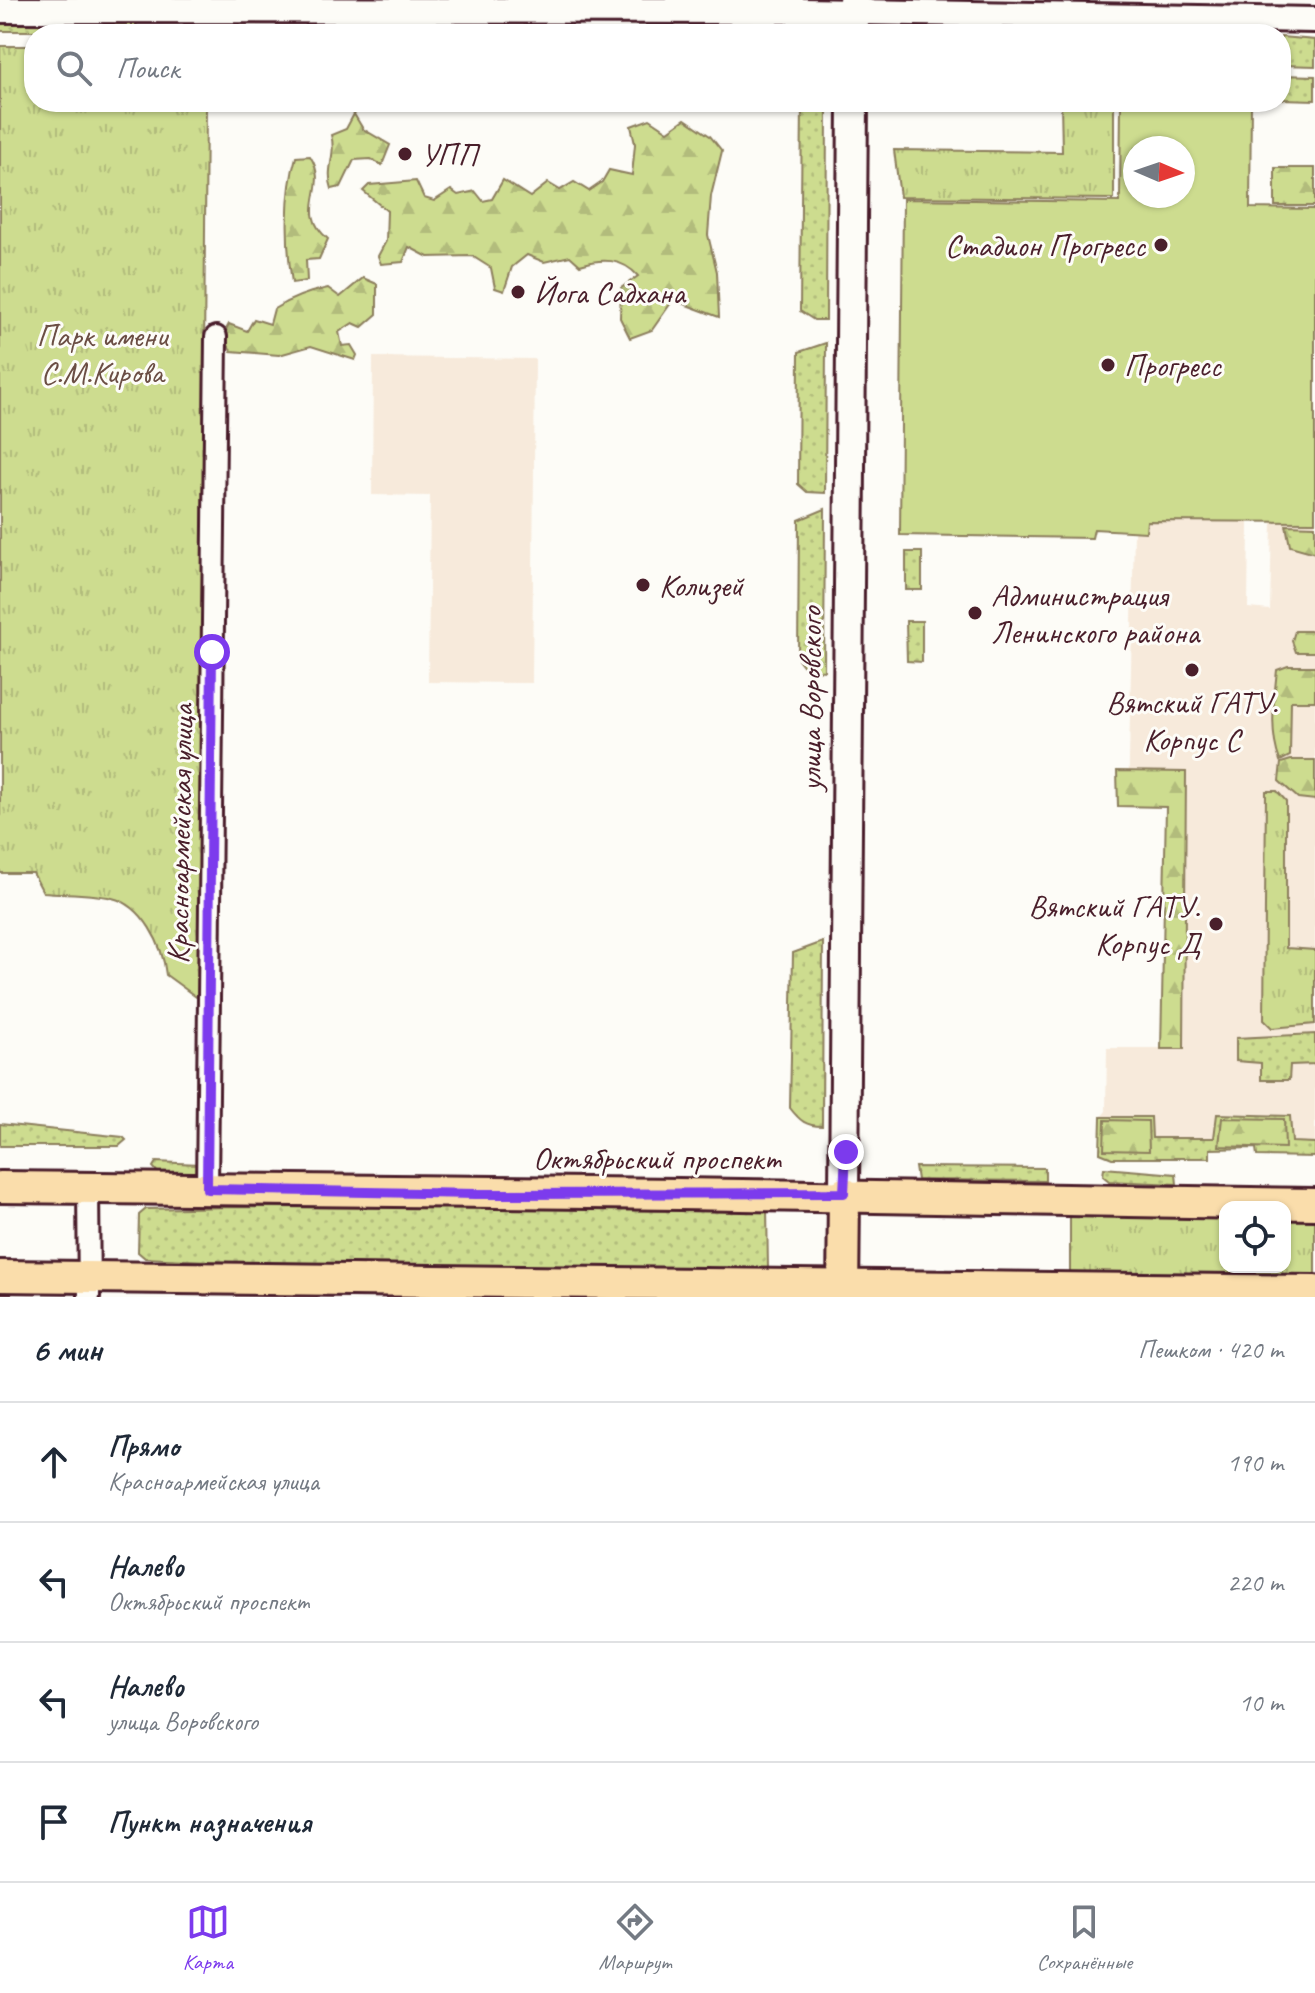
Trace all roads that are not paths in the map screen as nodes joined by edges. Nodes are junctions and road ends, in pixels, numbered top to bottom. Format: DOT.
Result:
graph roads {
  1 [pos="0,10"];
  2 [pos="853,15"];
  3 [pos="1315,20"];
  4 [pos="853,112"];
  5 [pos="216,337"];
  6 [pos="0,1187"];
  7 [pos="88,1188"];
  8 [pos="207,1189"];
  9 [pos="844,1193"];
  10 [pos="1315,1204"];
  11 [pos="0,1276"];
  12 [pos="88,1287"];
  13 [pos="843,1291"];
  14 [pos="1315,1291"];
  1 -- 2 [label="street"];
  2 -- 3 [label="street"];
  4 -- 9 [label="main road, улица Воровского"];
  5 -- 8 [label="street, Красноармейская улица"];
  6 -- 7 [label="main road, Октябрьский проспект"];
  7 -- 8 [label="main road, Октябрьский проспект"];
  7 -- 12 [label="street"];
  8 -- 9 [label="main road, Октябрьский проспект"];
  9 -- 10 [label="main road, Октябрьский проспект"];
  9 -- 13 [label="main road, улица Воровского"];
  11 -- 12 [label="main road"];
  12 -- 13 [label="main road"];
  13 -- 14 [label="main road"];
}
